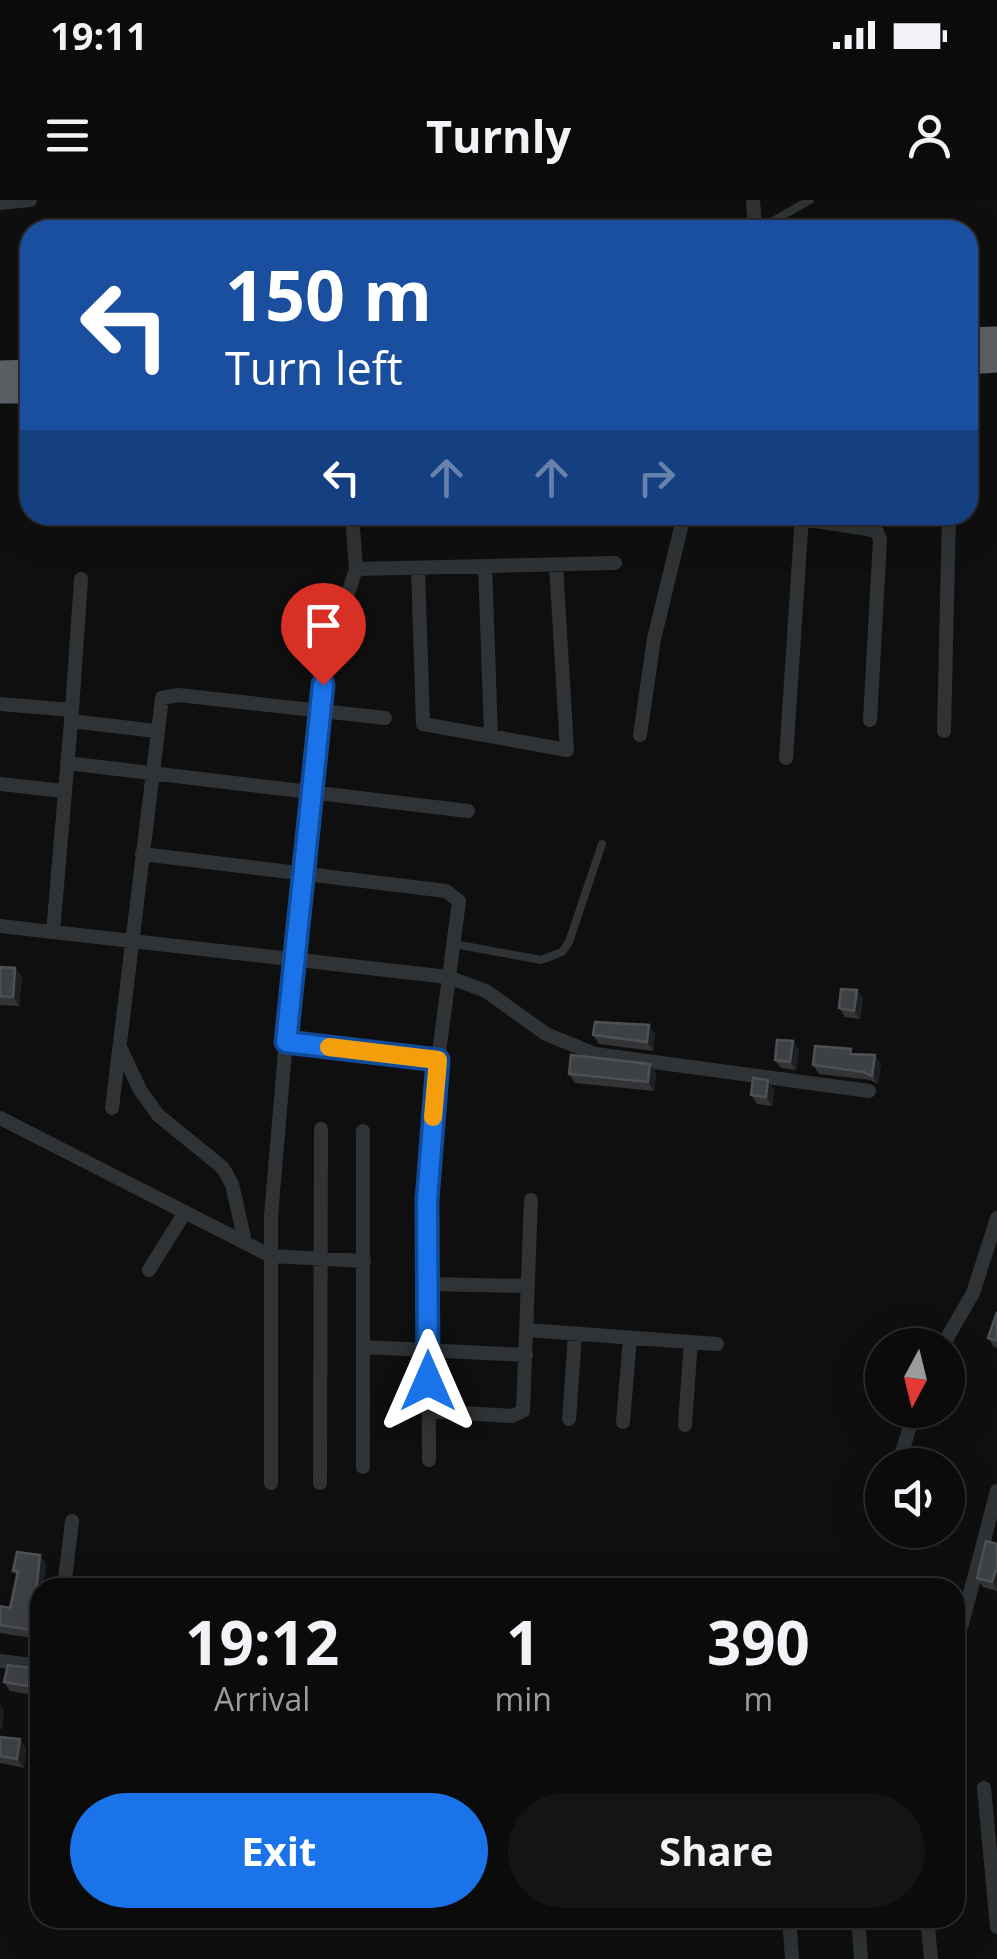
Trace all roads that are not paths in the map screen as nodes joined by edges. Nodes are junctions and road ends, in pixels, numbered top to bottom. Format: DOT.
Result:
graph roads {
  1 [pos="30,200"];
  2 [pos="810,200"];
  3 [pos="0,203"];
  4 [pos="774,220"];
  5 [pos="353,525"];
  6 [pos="681,525"];
  7 [pos="801,525"];
  8 [pos="846,525"];
  9 [pos="949,525"];
  10 [pos="615,563"];
  11 [pos="556,565"];
  12 [pos="485,566"];
  13 [pos="418,568"];
  14 [pos="356,570"];
  15 [pos="81,579"];
  16 [pos="0,704"];
  17 [pos="320,711"];
  18 [pos="71,715"];
  19 [pos="385,718"];
  20 [pos="870,720"];
  21 [pos="156,731"];
  22 [pos="944,731"];
  23 [pos="640,735"];
  24 [pos="491,736"];
  25 [pos="786,758"];
  26 [pos="67,763"];
  27 [pos="152,773"];
  28 [pos="0,784"];
  29 [pos="64,791"];
  30 [pos="311,792"];
  31 [pos="468,812"];
  32 [pos="602,844"];
  33 [pos="142,854"];
  34 [pos="303,874"];
  35 [pos="0,926"];
  36 [pos="53,932"];
  37 [pos="132,940"];
  38 [pos="454,944"];
  39 [pos="294,958"];
  40 [pos="448,977"];
  41 [pos="286,1042"];
  42 [pos="120,1046"];
  43 [pos="438,1060"];
  44 [pos="869,1091"];
  45 [pos="112,1108"];
  46 [pos="0,1118"];
  47 [pos="320,1129"];
  48 [pos="363,1130"];
  49 [pos="531,1200"];
  50 [pos="184,1212"];
  51 [pos="997,1218"];
  52 [pos="245,1242"];
  53 [pos="271,1256"];
  54 [pos="320,1258"];
  55 [pos="364,1261"];
  56 [pos="149,1270"];
  57 [pos="428,1284"];
  58 [pos="528,1286"];
  59 [pos="953,1328"];
  60 [pos="527,1330"];
  61 [pos="575,1334"];
  62 [pos="630,1338"];
  63 [pos="690,1342"];
  64 [pos="716,1344"];
  65 [pos="364,1347"];
  66 [pos="428,1350"];
  67 [pos="526,1355"];
  68 [pos="428,1411"];
  69 [pos="569,1419"];
  70 [pos="624,1422"];
  71 [pos="685,1425"];
  72 [pos="429,1460"];
  73 [pos="363,1468"];
  74 [pos="320,1482"];
  75 [pos="271,1483"];
  76 [pos="996,1496"];
  77 [pos="72,1521"];
  78 [pos="65,1578"];
  79 [pos="965,1613"];
  80 [pos="0,1660"];
  81 [pos="30,1664"];
  82 [pos="984,1788"];
  83 [pos="997,1927"];
  84 [pos="789,1928"];
  85 [pos="859,1928"];
  86 [pos="928,1928"];
  87 [pos="792,1959"];
  88 [pos="861,1959"];
  89 [pos="931,1959"];
  1 -- 3 [label="street"];
  2 -- 4 [label="lane"];
  5 -- 14 [label="street"];
  6 -- 23 [label="street"];
  7 -- 25 [label="street"];
  8 -- 20 [label="street"];
  9 -- 22 [label="street"];
  10 -- 11 [label="street"];
  11 -- 12 [label="street"];
  11 -- 24 [label="street"];
  12 -- 13 [label="street"];
  12 -- 24 [label="street"];
  13 -- 14 [label="street"];
  13 -- 24 [label="street"];
  14 -- 17 [label="street"];
  15 -- 18 [label="street"];
  16 -- 18 [label="street"];
  17 -- 19 [label="street"];
  17 -- 21 [label="street"];
  17 -- 30 [label="street"];
  18 -- 21 [label="street"];
  18 -- 26 [label="street"];
  21 -- 27 [label="street"];
  26 -- 27 [label="street"];
  26 -- 29 [label="street"];
  27 -- 30 [label="street"];
  27 -- 33 [label="street"];
  28 -- 29 [label="street"];
  29 -- 36 [label="street"];
  30 -- 31 [label="street"];
  30 -- 34 [label="street"];
  32 -- 38 [label="lane"];
  33 -- 34 [label="street"];
  33 -- 37 [label="street"];
  34 -- 38 [label="street"];
  34 -- 39 [label="street"];
  35 -- 36 [label="street"];
  36 -- 37 [label="street"];
  37 -- 39 [label="street"];
  37 -- 42 [label="street"];
  38 -- 40 [label="street"];
  39 -- 40 [label="street"];
  39 -- 41 [label="street"];
  40 -- 43 [label="street"];
  40 -- 44 [label="street"];
  41 -- 43 [label="street"];
  41 -- 53 [label="street"];
  42 -- 45 [label="street"];
  42 -- 52 [label="street"];
  43 -- 57 [label="street"];
  46 -- 50 [label="street"];
  47 -- 54 [label="street"];
  48 -- 55 [label="street"];
  49 -- 58 [label="street"];
  50 -- 52 [label="street"];
  50 -- 56 [label="street"];
  51 -- 59 [label="street"];
  52 -- 53 [label="street"];
  53 -- 54 [label="street"];
  53 -- 75 [label="street"];
  54 -- 55 [label="street"];
  54 -- 74 [label="street"];
  55 -- 65 [label="street"];
  57 -- 58 [label="street"];
  57 -- 66 [label="street"];
  58 -- 60 [label="street"];
  60 -- 61 [label="street"];
  60 -- 67 [label="street"];
  61 -- 62 [label="street"];
  61 -- 69 [label="street"];
  62 -- 63 [label="street"];
  62 -- 70 [label="street"];
  63 -- 64 [label="street"];
  63 -- 71 [label="street"];
  65 -- 66 [label="street"];
  65 -- 73 [label="street"];
  66 -- 67 [label="street"];
  66 -- 68 [label="street"];
  67 -- 68 [label="street"];
  68 -- 72 [label="street"];
  76 -- 79 [label="street"];
  77 -- 78 [label="street"];
  80 -- 81 [label="street"];
  82 -- 83 [label="street"];
  84 -- 87 [label="street"];
  85 -- 88 [label="street"];
  86 -- 89 [label="street"];
}
